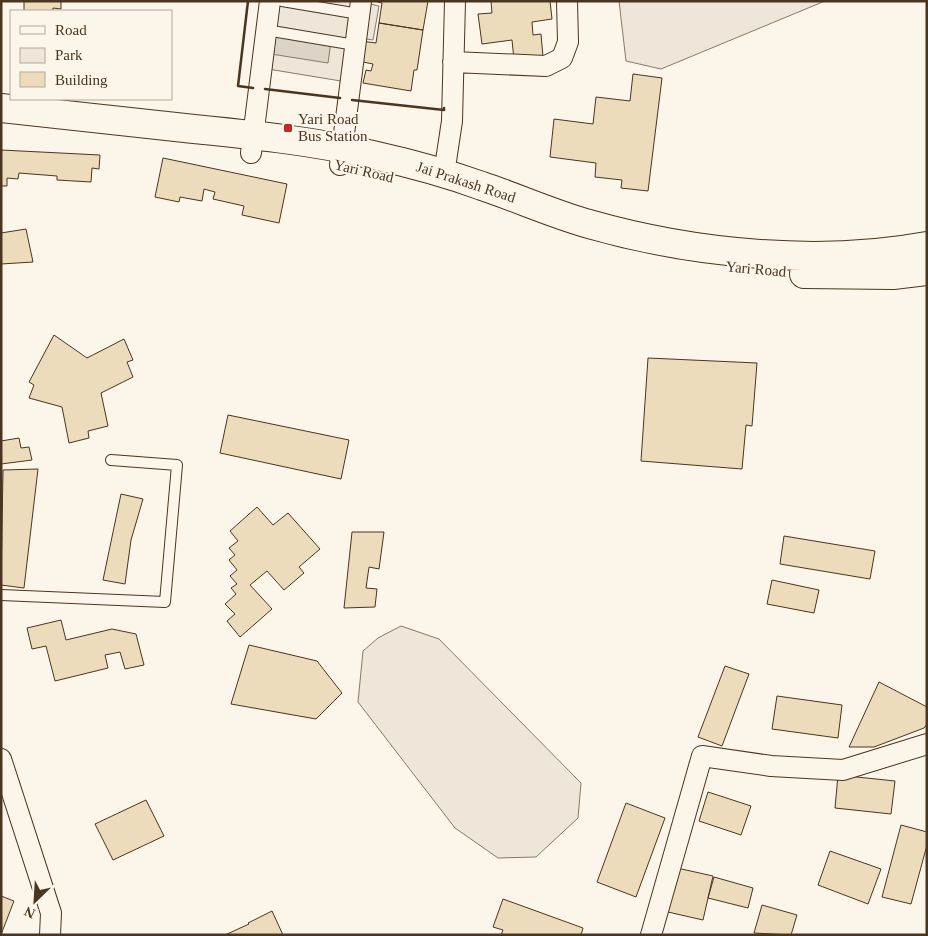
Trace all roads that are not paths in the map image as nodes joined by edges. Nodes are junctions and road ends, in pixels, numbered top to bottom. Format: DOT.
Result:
graph roads {
  1 [pos="270,1"];
  2 [pos="282,1"];
  3 [pos="455,1"];
  4 [pos="567,1"];
  5 [pos="360,8"];
  6 [pos="266,30"];
  7 [pos="355,45"];
  8 [pos="453,62"];
  9 [pos="1,108"];
  10 [pos="1,125"];
  11 [pos="252,144"];
  12 [pos="340,157"];
  13 [pos="444,174"];
  14 [pos="927,246"];
  15 [pos="927,271"];
  16 [pos="111,460"];
  17 [pos="1,594"];
  18 [pos="927,744"];
  19 [pos="1,759"];
  20 [pos="51,913"];
  21 [pos="34,935"];
  22 [pos="50,935"];
  23 [pos="651,935"];
  1 -- 6 [label="street"];
  2 -- 5 [label="lane"];
  3 -- 8 [label="street"];
  4 -- 8 [label="street"];
  5 -- 7 [label="street"];
  6 -- 7 [label="lane"];
  6 -- 11 [label="street"];
  7 -- 12 [label="street"];
  8 -- 13 [label="street"];
  9 -- 11 [label="main road, Jai Prakash Road"];
  10 -- 11 [label="main road"];
  11 -- 12 [label="main road, Jai Prakash Road"];
  12 -- 13 [label="main road, Jai Prakash Road"];
  12 -- 15 [label="main road, Yari Road"];
  13 -- 14 [label="main road, Jai Prakash Road"];
  16 -- 17 [label="lane"];
  18 -- 23 [label="street"];
  19 -- 20 [label="street"];
  20 -- 21 [label="street"];
  20 -- 22 [label="street"];
}
